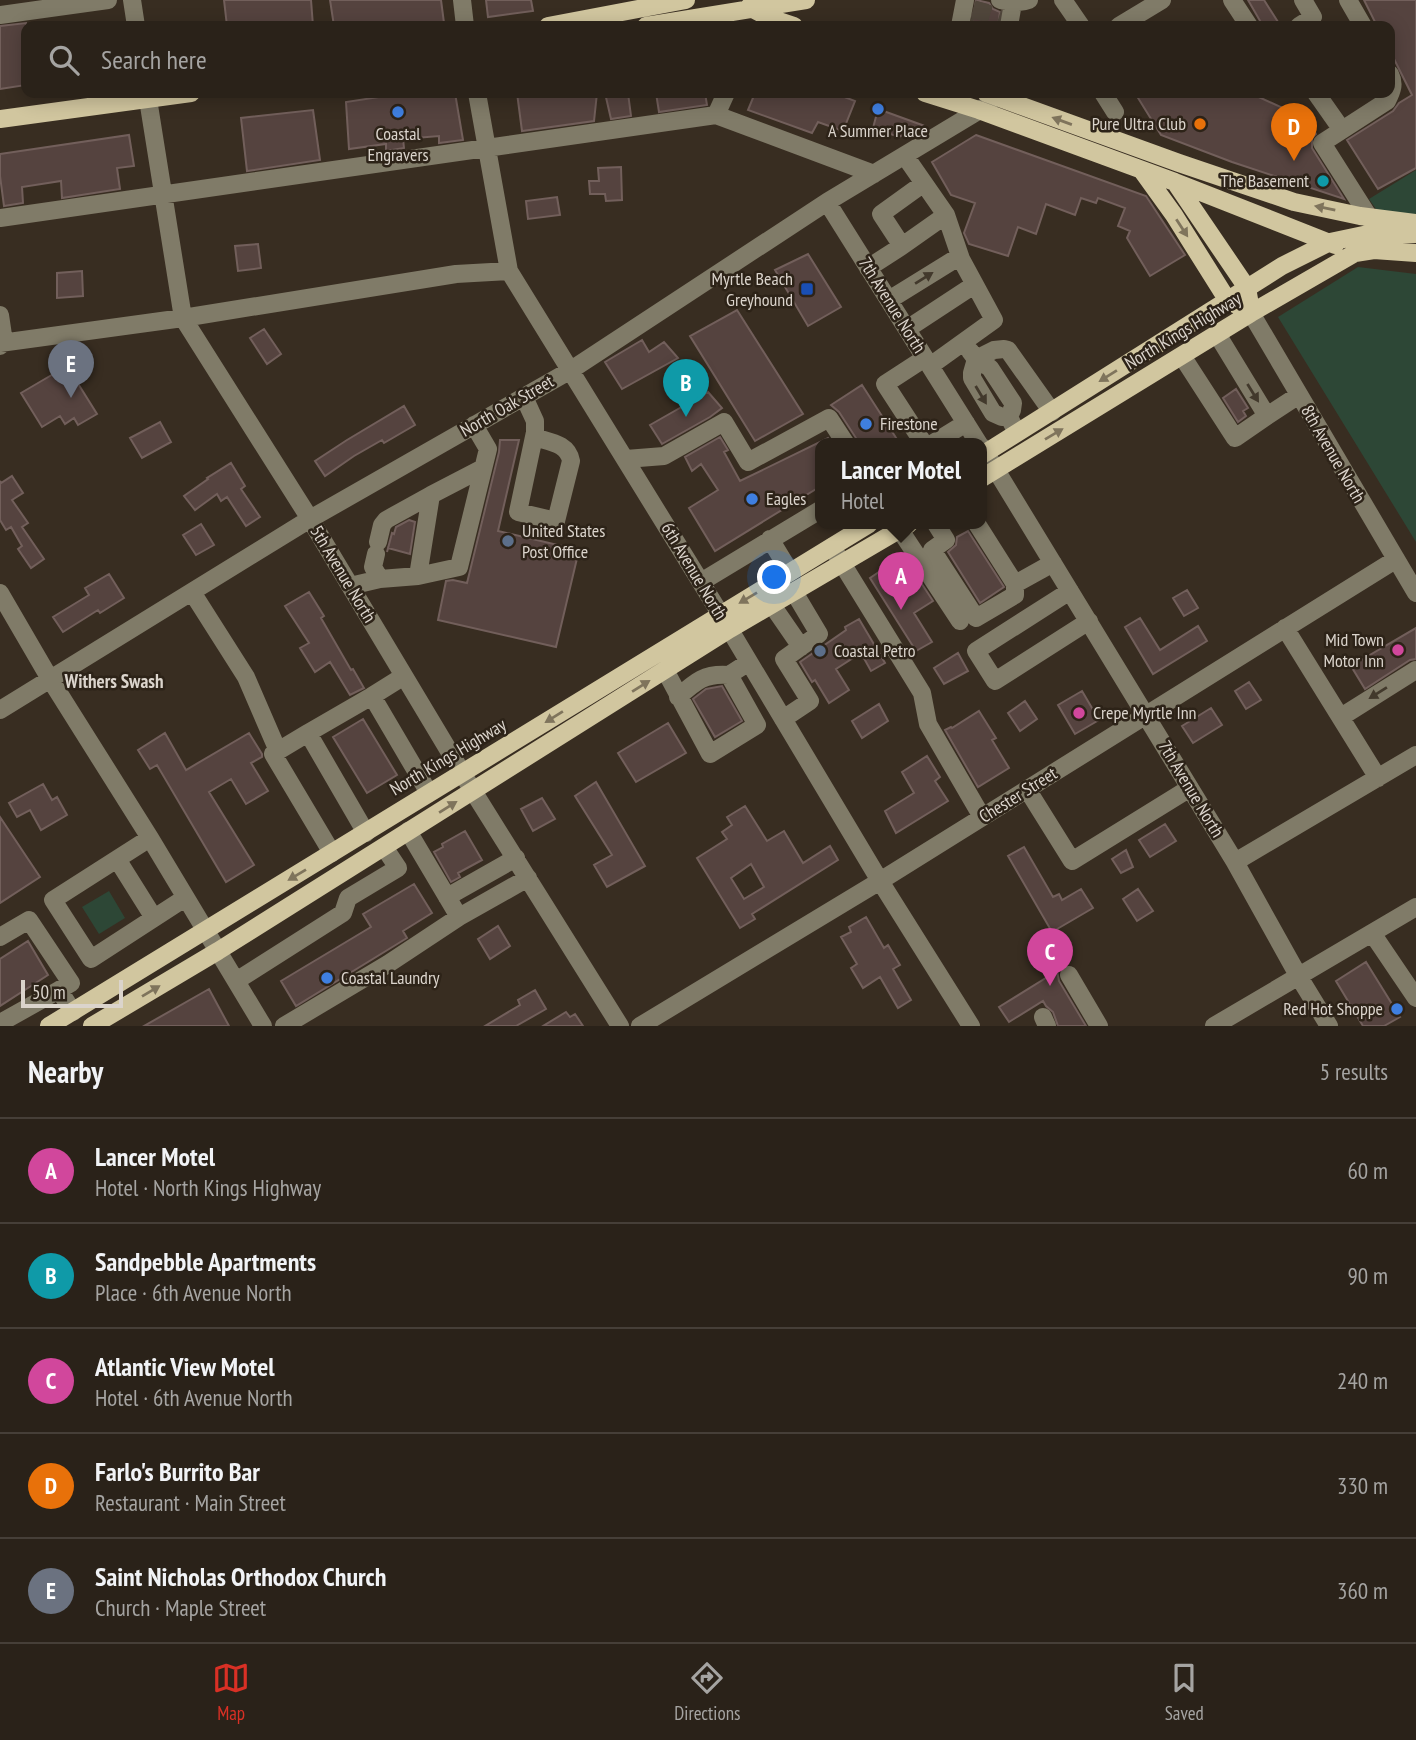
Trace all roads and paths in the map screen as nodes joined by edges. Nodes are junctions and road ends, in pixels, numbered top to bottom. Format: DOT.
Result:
graph roads {
  1 [pos="108,0"];
  2 [pos="132,0"];
  3 [pos="462,0"];
  4 [pos="686,0"];
  5 [pos="692,0"];
  6 [pos="736,0"];
  7 [pos="806,0"];
  8 [pos="1063,0"];
  9 [pos="1162,0"];
  10 [pos="1232,0"];
  11 [pos="1303,0"];
  12 [pos="1348,0"];
  13 [pos="752,8"];
  14 [pos="0,15"];
  15 [pos="714,15"];
  16 [pos="135,21"];
  17 [pos="464,21"];
  18 [pos="575,21"];
  19 [pos="677,21"];
  20 [pos="724,21"];
  21 [pos="779,21"];
  22 [pos="1078,21"];
  23 [pos="1127,21"];
  24 [pos="1246,21"];
  25 [pos="1307,21"];
  26 [pos="1360,21"];
  27 [pos="72,98"];
  28 [pos="135,98"];
  29 [pos="148,98"];
  30 [pos="478,98"];
  31 [pos="724,98"];
  32 [pos="941,98"];
  33 [pos="993,98"];
  34 [pos="1008,98"];
  35 [pos="1106,98"];
  36 [pos="1320,98"];
  37 [pos="1388,98"];
  38 [pos="0,108"];
  39 [pos="979,110"];
  40 [pos="1115,112"];
  41 [pos="716,115"];
  42 [pos="0,119"];
  43 [pos="1342,130"];
  44 [pos="488,149"];
  45 [pos="1152,153"];
  46 [pos="905,156"];
  47 [pos="1143,172"];
  48 [pos="874,174"];
  49 [pos="1175,182"];
  50 [pos="924,183"];
  51 [pos="164,195"];
  52 [pos="827,202"];
  53 [pos="946,215"];
  54 [pos="1369,217"];
  55 [pos="0,218"];
  56 [pos="1416,223"];
  57 [pos="1416,234"];
  58 [pos="1330,242"];
  59 [pos="902,246"];
  60 [pos="1355,253"];
  61 [pos="1416,253"];
  62 [pos="960,256"];
  63 [pos="868,268"];
  64 [pos="509,271"];
  65 [pos="974,285"];
  66 [pos="1247,288"];
  67 [pos="889,300"];
  68 [pos="1228,300"];
  69 [pos="1251,313"];
  70 [pos="0,315"];
  71 [pos="183,318"];
  72 [pos="907,329"];
  73 [pos="1217,334"];
  74 [pos="964,342"];
  75 [pos="1,344"];
  76 [pos="1182,356"];
  77 [pos="976,359"];
  78 [pos="928,362"];
  79 [pos="571,370"];
  80 [pos="1299,395"];
  81 [pos="524,397"];
  82 [pos="1052,412"];
  83 [pos="1267,416"];
  84 [pos="966,423"];
  85 [pos="474,425"];
  86 [pos="1017,433"];
  87 [pos="534,437"];
  88 [pos="842,438"];
  89 [pos="921,438"];
  90 [pos="942,438"];
  91 [pos="975,438"];
  92 [pos="987,448"];
  93 [pos="626,459"];
  94 [pos="483,468"];
  95 [pos="989,474"];
  96 [pos="431,495"];
  97 [pos="815,513"];
  98 [pos="310,519"];
  99 [pos="861,529"];
  100 [pos="902,529"];
  101 [pos="906,529"];
  102 [pos="939,529"];
  103 [pos="979,529"];
  104 [pos="770,539"];
  105 [pos="832,547"];
  106 [pos="1395,560"];
  107 [pos="1053,563"];
  108 [pos="843,564"];
  109 [pos="790,572"];
  110 [pos="418,576"];
  111 [pos="380,579"];
  112 [pos="701,582"];
  113 [pos="1015,584"];
  114 [pos="350,586"];
  115 [pos="1070,590"];
  116 [pos="192,592"];
  117 [pos="794,592"];
  118 [pos="0,593"];
  119 [pos="1416,593"];
  120 [pos="772,605"];
  121 [pos="960,621"];
  122 [pos="1089,621"];
  123 [pos="725,622"];
  124 [pos="1285,628"];
  125 [pos="802,632"];
  126 [pos="784,659"];
  127 [pos="665,670"];
  128 [pos="754,670"];
  129 [pos="1416,670"];
  130 [pos="729,675"];
  131 [pos="404,676"];
  132 [pos="50,679"];
  133 [pos="372,696"];
  134 [pos="678,697"];
  135 [pos="0,710"];
  136 [pos="781,715"];
  137 [pos="1146,715"];
  138 [pos="1340,716"];
  139 [pos="757,725"];
  140 [pos="307,733"];
  141 [pos="278,751"];
  142 [pos="1416,755"];
  143 [pos="463,773"];
  144 [pos="1378,778"];
  145 [pos="1190,788"];
  146 [pos="1027,789"];
  147 [pos="473,791"];
  148 [pos="429,793"];
  149 [pos="982,817"];
  150 [pos="408,831"];
  151 [pos="366,833"];
  152 [pos="150,838"];
  153 [pos="384,847"];
  154 [pos="332,853"];
  155 [pos="516,858"];
  156 [pos="117,859"];
  157 [pos="1235,862"];
  158 [pos="343,873"];
  159 [pos="528,878"];
  160 [pos="880,881"];
  161 [pos="355,894"];
  162 [pos="447,897"];
  163 [pos="185,898"];
  164 [pos="1414,911"];
  165 [pos="459,917"];
  166 [pos="154,918"];
  167 [pos="205,931"];
  168 [pos="1372,933"];
  169 [pos="0,937"];
  170 [pos="218,951"];
  171 [pos="1069,975"];
  172 [pos="1299,977"];
  173 [pos="236,982"];
  174 [pos="59,990"];
  175 [pos="1416,998"];
  176 [pos="73,1012"];
  177 [pos="0,1023"];
  178 [pos="49,1026"];
  179 [pos="92,1026"];
  180 [pos="263,1026"];
  181 [pos="284,1026"];
  182 [pos="620,1026"];
  183 [pos="639,1026"];
  184 [pos="971,1026"];
  185 [pos="1099,1026"];
  186 [pos="1214,1026"];
  187 [pos="1329,1026"];
  1 -- 14 [label="street"];
  2 -- 16 [label="street"];
  3 -- 17 [label="street"];
  4 -- 18 [label="main road"];
  5 -- 15 [label="main road"];
  6 -- 13 [label="main road"];
  7 -- 13 [label="main road"];
  8 -- 22 [label="street"];
  9 -- 23 [label="street"];
  10 -- 24 [label="street"];
  11 -- 25 [label="street"];
  12 -- 26 [label="street"];
  13 -- 15 [label="main road"];
  13 -- 21 [label="main road"];
  15 -- 19 [label="main road"];
  15 -- 20 [label="main road"];
  27 -- 38 [label="main road"];
  28 -- 42 [label="main road"];
  29 -- 51 [label="street, 5th Avenue North"];
  30 -- 44 [label="street, 6th Avenue North"];
  31 -- 41 [label="street"];
  32 -- 39 [label="main road"];
  33 -- 39 [label="street, North Oak Street"];
  45 -- 34 [label="main road, one-way"];
  35 -- 40 [label="street"];
  36 -- 43 [label="street"];
  37 -- 43 [label="street"];
  39 -- 46 [label="street, North Oak Street"];
  39 -- 47 [label="main road"];
  41 -- 44 [label="street"];
  41 -- 48 [label="street"];
  43 -- 54 [label="street"];
  44 -- 51 [label="street"];
  44 -- 64 [label="street, 6th Avenue North"];
  45 -- 49 [label="main road"];
  54 -- 45 [label="main road, one-way"];
  46 -- 48 [label="street, North Oak Street"];
  46 -- 50 [label="street"];
  47 -- 49 [label="main road"];
  47 -- 68 [label="main road, one-way"];
  48 -- 52 [label="street, North Oak Street"];
  49 -- 58 [label="main road"];
  49 -- 66 [label="main road"];
  50 -- 53 [label="street"];
  50 -- 59 [label="street"];
  51 -- 55 [label="street"];
  51 -- 71 [label="street, 5th Avenue North"];
  52 -- 63 [label="street, 7th Avenue North"];
  52 -- 79 [label="street, North Oak Street"];
  53 -- 59 [label="street"];
  53 -- 62 [label="street"];
  54 -- 56 [label="main road"];
  57 -- 58 [label="main road, North Kings Highway"];
  58 -- 60 [label="main road"];
  58 -- 66 [label="main road, North Kings Highway"];
  59 -- 63 [label="street"];
  60 -- 61 [label="main road, North Kings Highway"];
  60 -- 69 [label="main road, North Kings Highway"];
  62 -- 65 [label="street"];
  67 -- 62 [label="street, one-way"];
  63 -- 67 [label="street, 7th Avenue North"];
  64 -- 71 [label="street"];
  64 -- 79 [label="street, 6th Avenue North"];
  65 -- 72 [label="street"];
  65 -- 74 [label="street"];
  66 -- 68 [label="main road, North Kings Highway"];
  66 -- 69 [label="main road"];
  67 -- 72 [label="street, 7th Avenue North"];
  68 -- 69 [label="main road"];
  68 -- 82 [label="main road, North Kings Highway, one-way"];
  69 -- 73 [label="main road, North Kings Highway"];
  69 -- 80 [label="street, 8th Avenue North"];
  70 -- 75 [label="street"];
  71 -- 75 [label="street"];
  71 -- 98 [label="street, 5th Avenue North"];
  72 -- 78 [label="street, 7th Avenue North"];
  73 -- 76 [label="main road, North Kings Highway"];
  73 -- 83 [label="street, one-way"];
  74 -- 77 [label="street"];
  74 -- 78 [label="street"];
  76 -- 83 [label="street"];
  95 -- 76 [label="main road, North Kings Highway, one-way"];
  77 -- 82 [label="street"];
  77 -- 86 [label="street, one-way"];
  78 -- 84 [label="street, 7th Avenue North"];
  78 -- 89 [label="street"];
  79 -- 81 [label="street, North Oak Street"];
  79 -- 93 [label="street, 6th Avenue North"];
  80 -- 83 [label="street"];
  80 -- 106 [label="street, 8th Avenue North"];
  81 -- 85 [label="street, North Oak Street"];
  81 -- 87 [label="street"];
  82 -- 86 [label="main road, North Kings Highway"];
  84 -- 90 [label="street"];
  84 -- 91 [label="street, 7th Avenue North"];
  85 -- 94 [label="street"];
  85 -- 98 [label="street, North Oak Street"];
  86 -- 92 [label="main road, North Kings Highway"];
  87 -- 87 [label="street"];
  88 -- 93 [label="street"];
  93 -- 112 [label="street, 6th Avenue North"];
  94 -- 96 [label="street"];
  94 -- 110 [label="street"];
  95 -- 107 [label="street, 7th Avenue North"];
  96 -- 110 [label="street"];
  96 -- 111 [label="street"];
  97 -- 104 [label="street"];
  98 -- 114 [label="street, 5th Avenue North"];
  98 -- 116 [label="street, North Oak Street"];
  99 -- 105 [label="main road, North Kings Highway"];
  100 -- 108 [label="main road, North Kings Highway"];
  101 -- 121 [label="street"];
  102 -- 113 [label="street"];
  103 -- 113 [label="street"];
  104 -- 109 [label="street"];
  104 -- 112 [label="street"];
  105 -- 108 [label="street"];
  105 -- 109 [label="main road, North Kings Highway"];
  106 -- 119 [label="street, 8th Avenue North"];
  106 -- 124 [label="street, Chester Street"];
  107 -- 113 [label="street"];
  107 -- 115 [label="street, 7th Avenue North"];
  108 -- 117 [label="main road, North Kings Highway"];
  108 -- 149 [label="street"];
  109 -- 123 [label="main road, North Kings Highway, one-way"];
  110 -- 111 [label="street"];
  111 -- 114 [label="street"];
  112 -- 123 [label="street, 6th Avenue North"];
  114 -- 131 [label="street, 5th Avenue North"];
  115 -- 122 [label="street, 7th Avenue North"];
  115 -- 122 [label="street"];
  116 -- 132 [label="street, North Oak Street"];
  116 -- 141 [label="street"];
  117 -- 120 [label="main road, North Kings Highway"];
  117 -- 125 [label="street"];
  118 -- 132 [label="street"];
  120 -- 123 [label="main road, North Kings Highway"];
  120 -- 125 [label="street"];
  122 -- 137 [label="street, 7th Avenue North"];
  123 -- 127 [label="main road, North Kings Highway"];
  123 -- 128 [label="street, 6th Avenue North"];
  123 -- 143 [label="main road, North Kings Highway, one-way"];
  124 -- 137 [label="street, Chester Street"];
  124 -- 138 [label="street"];
  125 -- 126 [label="street"];
  126 -- 128 [label="street"];
  126 -- 136 [label="street"];
  127 -- 134 [label="street"];
  147 -- 127 [label="main road, North Kings Highway, one-way"];
  128 -- 130 [label="street"];
  128 -- 136 [label="street, 6th Avenue North"];
  129 -- 138 [label="street, one-way"];
  130 -- 134 [label="street"];
  130 -- 139 [label="street"];
  131 -- 133 [label="street"];
  131 -- 143 [label="street, 5th Avenue North"];
  132 -- 135 [label="street, North Oak Street"];
  132 -- 152 [label="street"];
  133 -- 140 [label="street"];
  133 -- 148 [label="street"];
  134 -- 139 [label="street"];
  136 -- 139 [label="street"];
  136 -- 160 [label="street, 6th Avenue North"];
  137 -- 145 [label="street, 7th Avenue North"];
  137 -- 146 [label="street, Chester Street"];
  138 -- 144 [label="street"];
  140 -- 141 [label="street"];
  140 -- 151 [label="street"];
  141 -- 154 [label="street"];
  142 -- 144 [label="street"];
  143 -- 147 [label="street, 5th Avenue North"];
  143 -- 148 [label="main road, North Kings Highway"];
  144 -- 157 [label="street"];
  145 -- 146 [label="street"];
  145 -- 157 [label="street, 7th Avenue North"];
  146 -- 149 [label="street, Chester Street"];
  150 -- 147 [label="main road, North Kings Highway, one-way"];
  147 -- 155 [label="street, 5th Avenue North"];
  148 -- 151 [label="main road, North Kings Highway"];
  149 -- 160 [label="street, Chester Street"];
  150 -- 153 [label="main road, North Kings Highway"];
  150 -- 162 [label="street"];
  151 -- 154 [label="main road, North Kings Highway"];
  152 -- 156 [label="street"];
  152 -- 163 [label="street"];
  153 -- 158 [label="main road, North Kings Highway"];
  153 -- 161 [label="street"];
  154 -- 167 [label="main road, North Kings Highway, one-way"];
  155 -- 159 [label="street, 5th Avenue North"];
  155 -- 162 [label="street"];
  156 -- 166 [label="street"];
  156 -- 166 [label="street"];
  157 -- 172 [label="street, 7th Avenue North"];
  158 -- 161 [label="street"];
  158 -- 170 [label="main road, North Kings Highway"];
  159 -- 165 [label="street"];
  159 -- 182 [label="street, 5th Avenue North"];
  160 -- 183 [label="street, Chester Street"];
  160 -- 184 [label="street, 6th Avenue North"];
  161 -- 173 [label="street"];
  162 -- 165 [label="street"];
  163 -- 166 [label="street"];
  163 -- 167 [label="street"];
  164 -- 168 [label="street"];
  165 -- 181 [label="street"];
  167 -- 170 [label="street"];
  167 -- 176 [label="main road, North Kings Highway"];
  168 -- 172 [label="street"];
  168 -- 175 [label="street"];
  169 -- 174 [label="street"];
  170 -- 173 [label="street"];
  179 -- 170 [label="main road, North Kings Highway, one-way"];
  171 -- 185 [label="street"];
  172 -- 186 [label="street"];
  172 -- 187 [label="street, 7th Avenue North"];
  173 -- 180 [label="street"];
  174 -- 176 [label="street"];
  174 -- 177 [label="street"];
  176 -- 178 [label="main road, North Kings Highway"];
}
